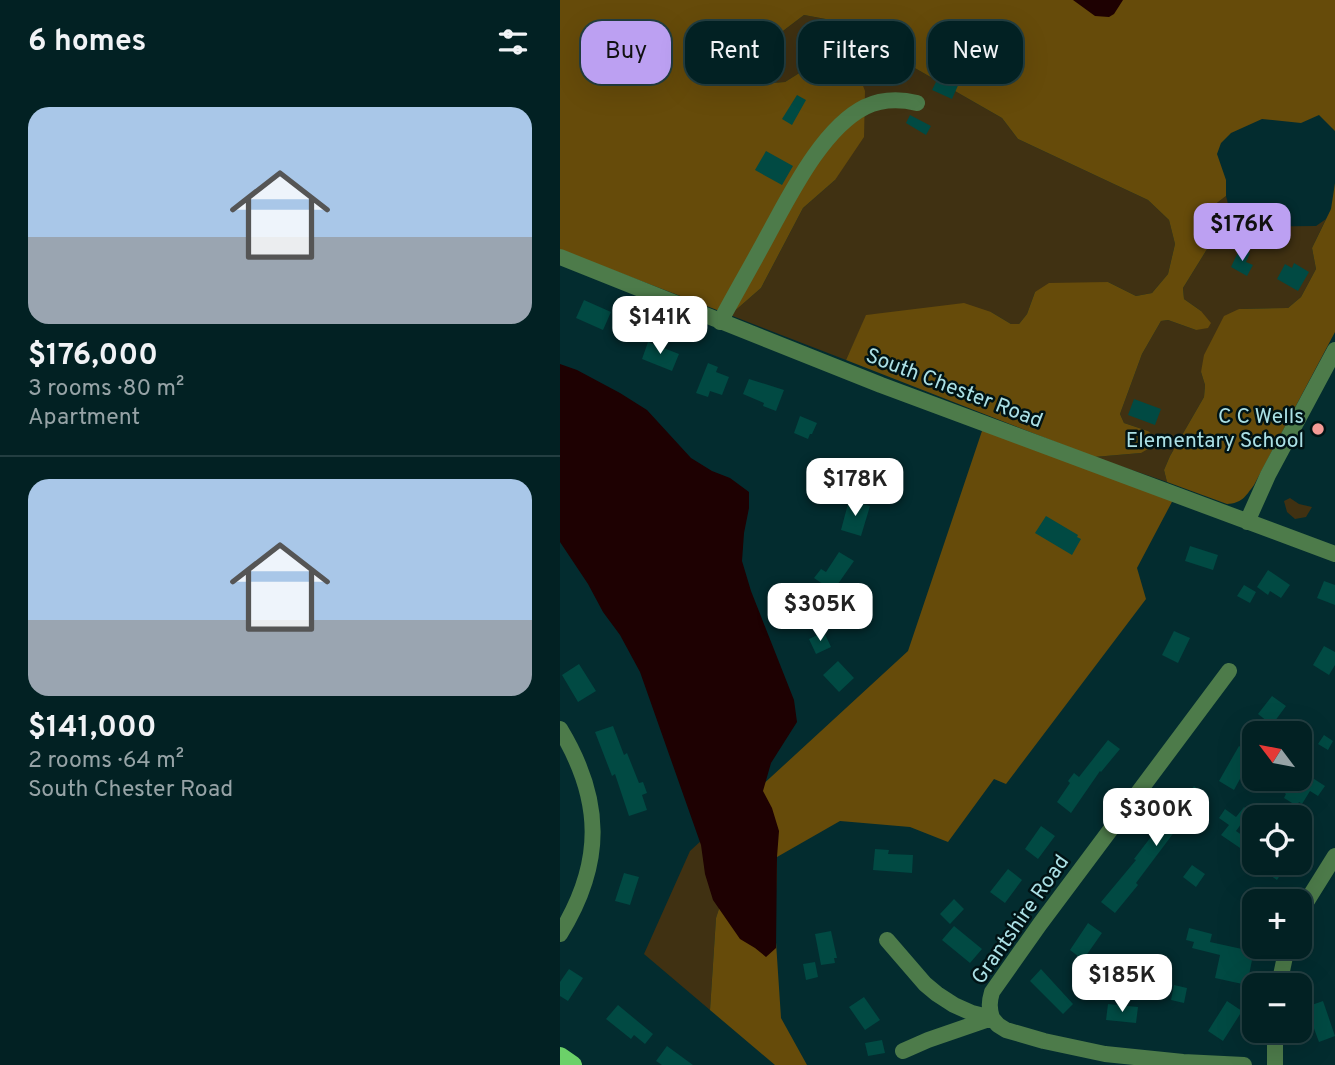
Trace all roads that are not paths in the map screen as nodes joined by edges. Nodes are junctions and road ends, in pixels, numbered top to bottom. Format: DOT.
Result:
graph roads {
  1 [pos="917,103"];
  2 [pos="560,257"];
  3 [pos="720,322"];
  4 [pos="1335,350"];
  5 [pos="1247,522"];
  6 [pos="1335,554"];
  7 [pos="1229,671"];
  8 [pos="560,729"];
  9 [pos="1335,856"];
  10 [pos="1312,893"];
  11 [pos="560,934"];
  12 [pos="887,940"];
  13 [pos="992,1017"];
  14 [pos="1275,1043"];
  15 [pos="903,1051"];
  16 [pos="560,1056"];
  17 [pos="573,1065"];
  18 [pos="1244,1065"];
  19 [pos="1275,1065"];
  1 -- 3 [label="street"];
  2 -- 3 [label="street, South Chester Road"];
  3 -- 5 [label="street, South Chester Road"];
  4 -- 5 [label="street"];
  5 -- 6 [label="street, South Chester Road"];
  7 -- 13 [label="street, Grantshire Road"];
  8 -- 11 [label="street"];
  9 -- 10 [label="street"];
  12 -- 13 [label="street"];
  13 -- 15 [label="street, Grantshire Road"];
  13 -- 18 [label="street"];
  14 -- 19 [label="street"];
  16 -- 17 [label="main road"];
}
